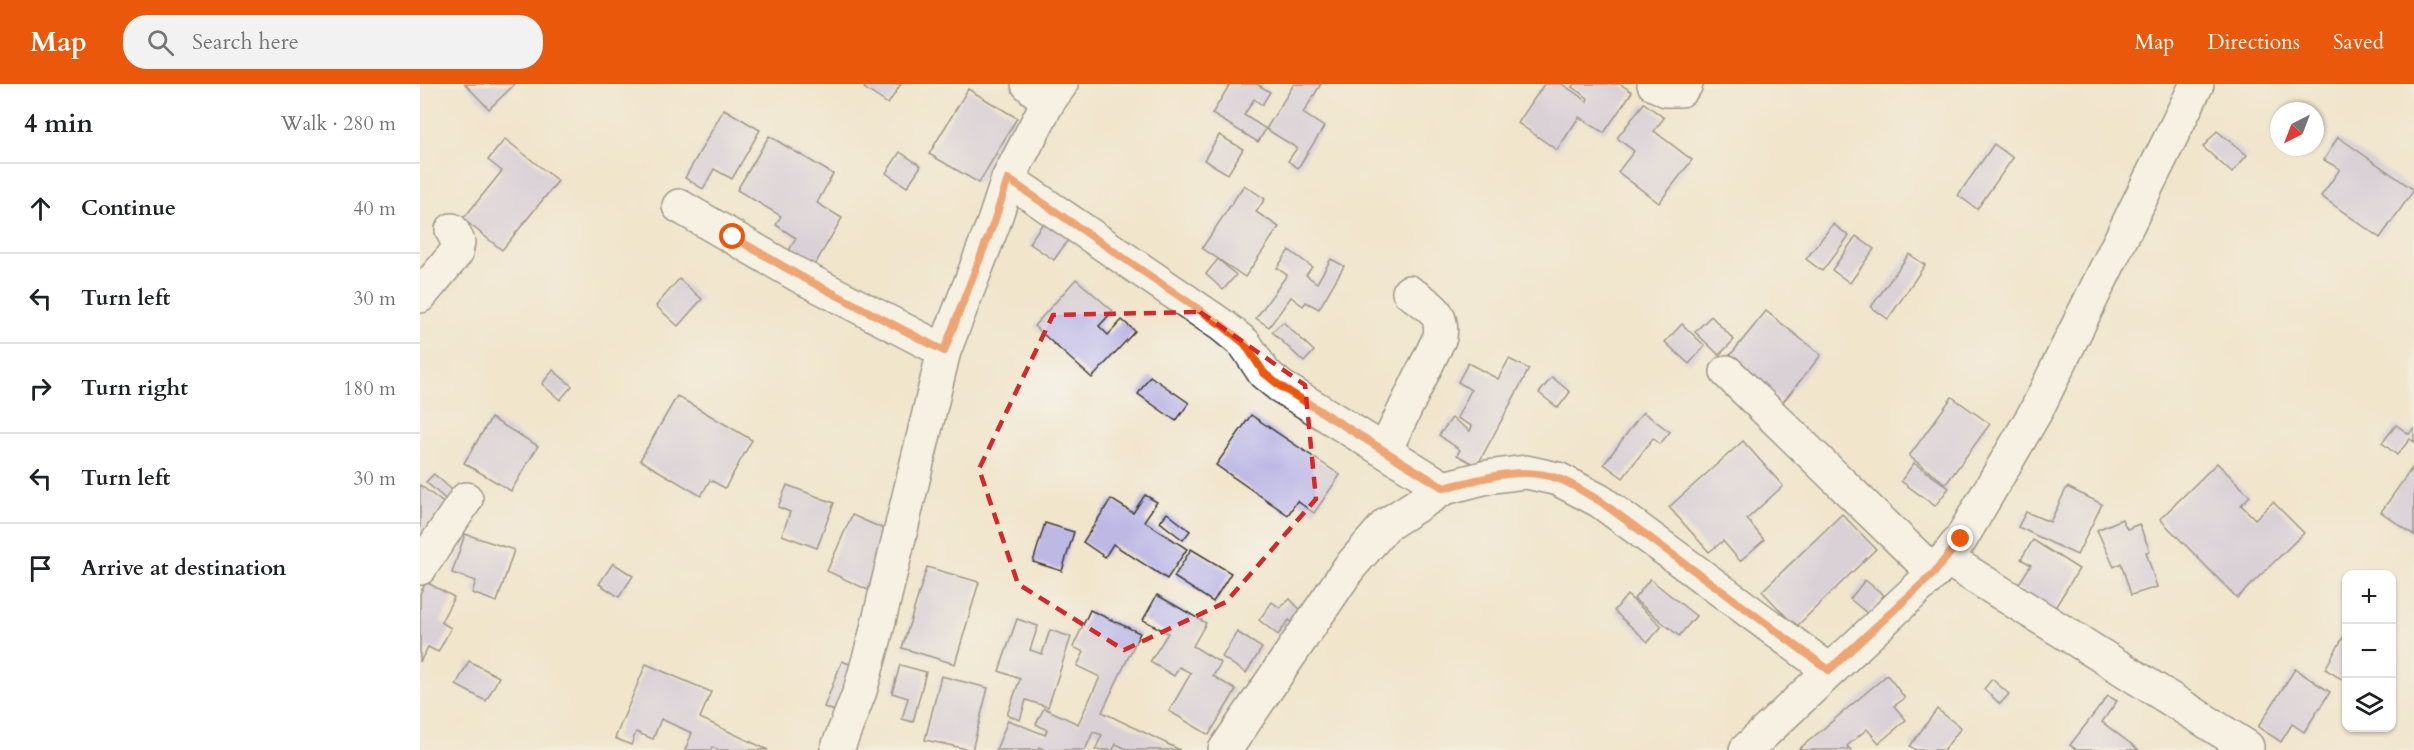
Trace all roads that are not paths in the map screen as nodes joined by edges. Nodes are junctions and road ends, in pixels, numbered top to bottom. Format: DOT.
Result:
graph roads {
  1 [pos="1654,84"];
  2 [pos="1686,84"];
  3 [pos="2197,84"];
  4 [pos="1046,90"];
  5 [pos="1008,179"];
  6 [pos="679,206"];
  7 [pos="452,230"];
  8 [pos="1409,292"];
  9 [pos="420,296"];
  10 [pos="944,351"];
  11 [pos="1727,372"];
  12 [pos="1384,450"];
  13 [pos="1444,488"];
  14 [pos="466,499"];
  15 [pos="1940,566"];
  16 [pos="420,568"];
  17 [pos="1829,670"];
  18 [pos="2247,747"];
  19 [pos="837,750"];
  20 [pos="1225,750"];
  21 [pos="1746,750"];
  1 -- 2 [label="street"];
  3 -- 15 [label="street"];
  4 -- 5 [label="street"];
  5 -- 10 [label="street"];
  5 -- 12 [label="street"];
  6 -- 10 [label="street"];
  7 -- 9 [label="street"];
  8 -- 12 [label="street"];
  10 -- 19 [label="street"];
  11 -- 15 [label="street"];
  12 -- 13 [label="street"];
  13 -- 17 [label="street"];
  13 -- 20 [label="street"];
  14 -- 16 [label="street"];
  15 -- 17 [label="street"];
  15 -- 18 [label="street"];
  17 -- 21 [label="street"];
}
